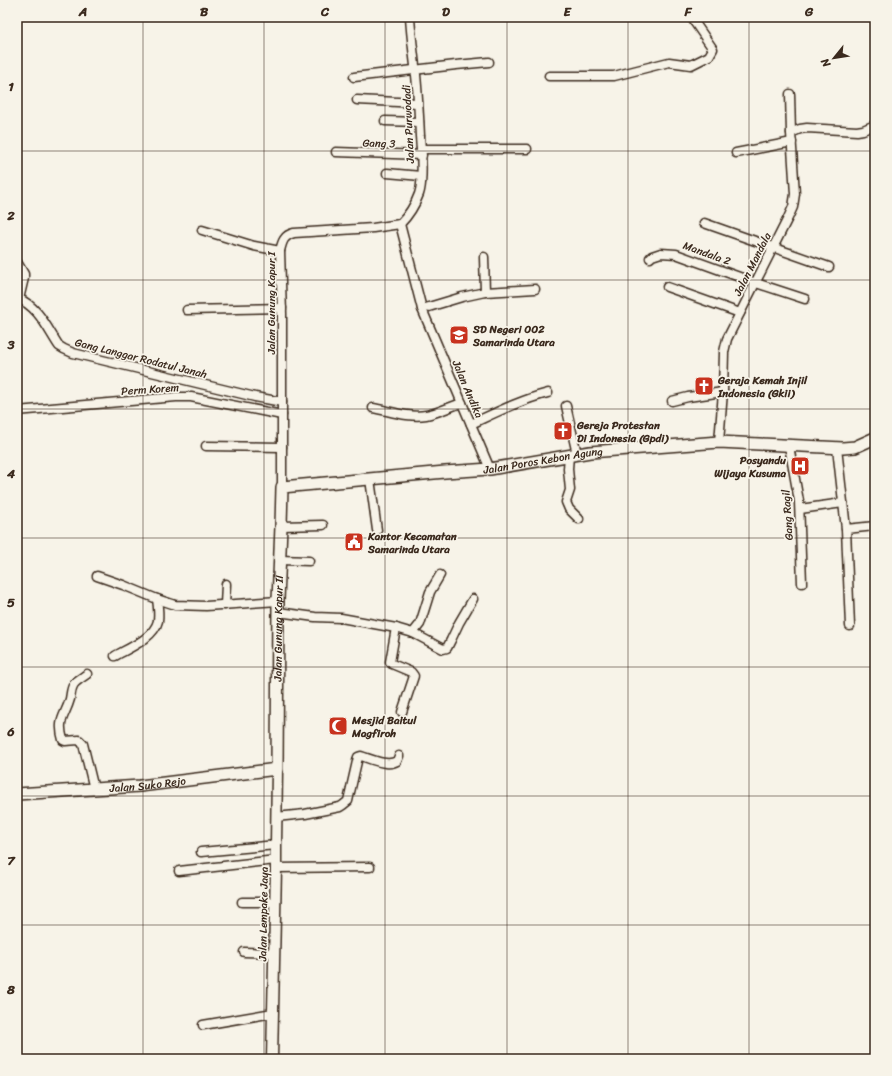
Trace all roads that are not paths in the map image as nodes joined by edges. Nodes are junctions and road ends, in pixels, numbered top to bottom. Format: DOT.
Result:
graph roads {
  1 [pos="410,17"];
  2 [pos="691,17"];
  3 [pos="489,62"];
  4 [pos="416,69"];
  5 [pos="548,76"];
  6 [pos="354,77"];
  7 [pos="790,94"];
  8 [pos="357,100"];
  9 [pos="418,103"];
  10 [pos="385,121"];
  11 [pos="419,122"];
  12 [pos="875,125"];
  13 [pos="791,133"];
  14 [pos="792,142"];
  15 [pos="528,149"];
  16 [pos="336,152"];
  17 [pos="421,152"];
  18 [pos="736,153"];
  19 [pos="388,173"];
  20 [pos="421,176"];
  21 [pos="704,222"];
  22 [pos="400,224"];
  23 [pos="202,230"];
  24 [pos="773,247"];
  25 [pos="280,251"];
  26 [pos="484,257"];
  27 [pos="650,258"];
  28 [pos="17,262"];
  29 [pos="830,267"];
  30 [pos="756,283"];
  31 [pos="667,287"];
  32 [pos="535,289"];
  33 [pos="485,292"];
  34 [pos="18,298"];
  35 [pos="805,298"];
  36 [pos="282,308"];
  37 [pos="422,309"];
  38 [pos="187,310"];
  39 [pos="740,313"];
  40 [pos="723,392"];
  41 [pos="548,393"];
  42 [pos="672,401"];
  43 [pos="282,402"];
  44 [pos="462,403"];
  45 [pos="566,406"];
  46 [pos="373,408"];
  47 [pos="17,411"];
  48 [pos="282,415"];
  49 [pos="471,424"];
  50 [pos="875,438"];
  51 [pos="719,442"];
  52 [pos="206,446"];
  53 [pos="789,446"];
  54 [pos="282,447"];
  55 [pos="837,448"];
  56 [pos="573,455"];
  57 [pos="490,470"];
  58 [pos="370,479"];
  59 [pos="282,487"];
  60 [pos="843,503"];
  61 [pos="800,509"];
  62 [pos="579,519"];
  63 [pos="322,525"];
  64 [pos="281,526"];
  65 [pos="875,526"];
  66 [pos="846,529"];
  67 [pos="377,530"];
  68 [pos="280,560"];
  69 [pos="309,561"];
  70 [pos="440,575"];
  71 [pos="97,576"];
  72 [pos="802,583"];
  73 [pos="226,584"];
  74 [pos="157,599"];
  75 [pos="473,600"];
  76 [pos="225,605"];
  77 [pos="278,606"];
  78 [pos="850,626"];
  79 [pos="396,628"];
  80 [pos="414,633"];
  81 [pos="115,656"];
  82 [pos="87,674"];
  83 [pos="402,712"];
  84 [pos="399,756"];
  85 [pos="277,769"];
  86 [pos="94,789"];
  87 [pos="17,794"];
  88 [pos="276,817"];
  89 [pos="276,845"];
  90 [pos="201,852"];
  91 [pos="276,864"];
  92 [pos="370,867"];
  93 [pos="179,871"];
  94 [pos="242,902"];
  95 [pos="276,902"];
  96 [pos="244,952"];
  97 [pos="274,952"];
  98 [pos="273,1013"];
  99 [pos="203,1025"];
  100 [pos="272,1059"];
  1 -- 4 [label="street, Jalan Purwodadi"];
  2 -- 5 [label="street"];
  3 -- 4 [label="street"];
  4 -- 6 [label="street"];
  4 -- 9 [label="street, Jalan Purwodadi"];
  7 -- 13 [label="street, Jalan Mandala"];
  8 -- 9 [label="street"];
  9 -- 11 [label="street, Jalan Purwodadi"];
  10 -- 11 [label="street"];
  11 -- 17 [label="street, Jalan Purwodadi"];
  12 -- 13 [label="street"];
  13 -- 14 [label="street, Jalan Mandala"];
  14 -- 18 [label="street"];
  14 -- 24 [label="street, Jalan Mandala"];
  15 -- 17 [label="street, Gang 3"];
  16 -- 17 [label="street, Gang 3"];
  17 -- 20 [label="street, Jalan Purwodadi"];
  19 -- 20 [label="street"];
  20 -- 22 [label="street, Jalan Purwodadi"];
  21 -- 24 [label="street"];
  22 -- 25 [label="street, Jalan Gunung Kapur I"];
  22 -- 37 [label="street, Jalan Andika"];
  23 -- 25 [label="street"];
  24 -- 29 [label="street"];
  24 -- 30 [label="street, Jalan Mandala"];
  25 -- 36 [label="street, Jalan Gunung Kapur I"];
  26 -- 33 [label="street"];
  27 -- 30 [label="street, Mandala 2"];
  28 -- 34 [label="street"];
  30 -- 35 [label="street, Mandala 2"];
  30 -- 39 [label="street, Jalan Mandala"];
  31 -- 39 [label="street"];
  32 -- 33 [label="street"];
  33 -- 37 [label="street"];
  34 -- 43 [label="street, Gang Langgar Rodatul Janah"];
  36 -- 38 [label="street"];
  36 -- 43 [label="street, Jalan Gunung Kapur I"];
  37 -- 44 [label="street, Jalan Andika"];
  39 -- 40 [label="street, Jalan Mandala"];
  40 -- 42 [label="street"];
  40 -- 51 [label="street, Jalan Mandala"];
  41 -- 49 [label="street"];
  43 -- 48 [label="street, Jalan Gunung Kapur I"];
  44 -- 46 [label="street"];
  44 -- 49 [label="street, Jalan Andika"];
  45 -- 56 [label="street"];
  47 -- 48 [label="street, Perm Korem"];
  48 -- 54 [label="street, Jalan Gunung Kapur I"];
  49 -- 57 [label="street, Jalan Andika"];
  50 -- 55 [label="main road, Jalan Poros Kebon Agung"];
  51 -- 53 [label="main road, Jalan Poros Kebon Agung"];
  51 -- 56 [label="main road, Jalan Poros Kebon Agung"];
  52 -- 54 [label="street"];
  53 -- 55 [label="main road, Jalan Poros Kebon Agung"];
  53 -- 61 [label="street, Gang Ragil"];
  54 -- 59 [label="street, Jalan Gunung Kapur I"];
  55 -- 60 [label="street"];
  56 -- 57 [label="main road, Jalan Poros Kebon Agung"];
  56 -- 62 [label="street"];
  57 -- 58 [label="main road, Jalan Poros Kebon Agung"];
  58 -- 59 [label="main road, Jalan Poros Kebon Agung"];
  58 -- 67 [label="street"];
  59 -- 64 [label="main road, Jalan Gunung Kapur II"];
  60 -- 61 [label="street"];
  60 -- 66 [label="street"];
  61 -- 72 [label="street, Gang Ragil"];
  63 -- 64 [label="street"];
  64 -- 68 [label="main road, Jalan Gunung Kapur II"];
  65 -- 66 [label="street"];
  66 -- 78 [label="street"];
  68 -- 69 [label="street"];
  68 -- 77 [label="main road, Jalan Gunung Kapur II"];
  70 -- 80 [label="street"];
  71 -- 74 [label="street"];
  73 -- 76 [label="street"];
  74 -- 76 [label="street"];
  74 -- 81 [label="street"];
  75 -- 80 [label="street"];
  76 -- 77 [label="street"];
  77 -- 79 [label="street"];
  77 -- 85 [label="main road, Jalan Gunung Kapur II"];
  79 -- 80 [label="street"];
  79 -- 83 [label="street"];
  82 -- 86 [label="street"];
  84 -- 88 [label="street"];
  85 -- 86 [label="main road, Jalan Suko Rejo"];
  85 -- 88 [label="street, Jalan Lempake Jaya"];
  86 -- 87 [label="main road, Jalan Suko Rejo"];
  88 -- 89 [label="street, Jalan Lempake Jaya"];
  89 -- 90 [label="street"];
  89 -- 91 [label="street, Jalan Lempake Jaya"];
  91 -- 92 [label="street"];
  91 -- 93 [label="street"];
  91 -- 95 [label="street, Jalan Lempake Jaya"];
  94 -- 95 [label="street"];
  95 -- 97 [label="street, Jalan Lempake Jaya"];
  96 -- 97 [label="street"];
  97 -- 98 [label="street, Jalan Lempake Jaya"];
  98 -- 99 [label="street"];
  98 -- 100 [label="street, Jalan Lempake Jaya"];
}
